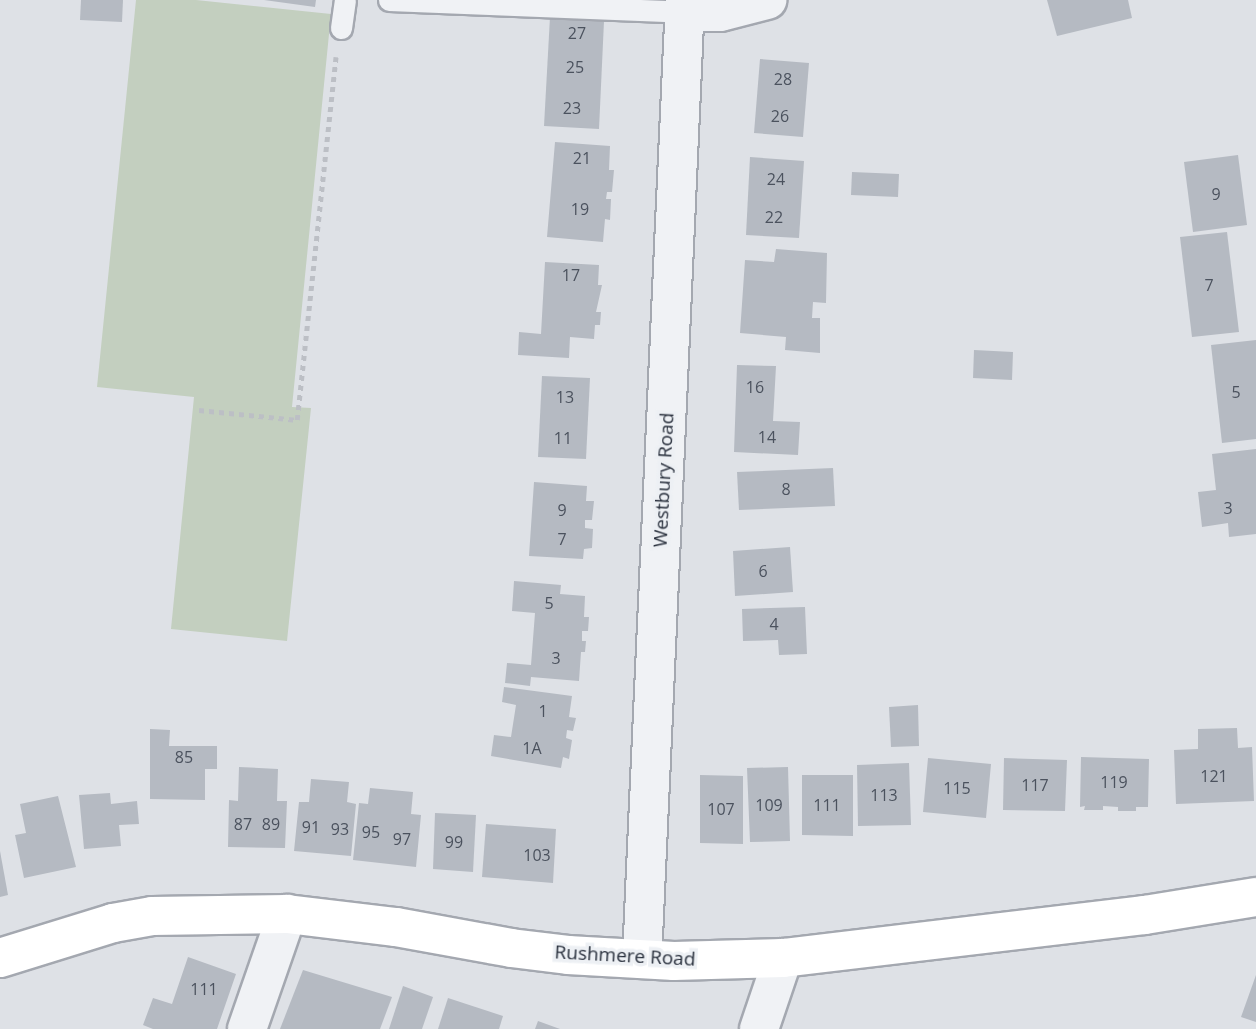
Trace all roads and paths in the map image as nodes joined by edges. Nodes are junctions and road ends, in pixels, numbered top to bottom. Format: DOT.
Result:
graph roads {
  1 [pos="345,0"];
  2 [pos="389,0"];
  3 [pos="766,0"];
  4 [pos="685,6"];
  5 [pos="341,28"];
  6 [pos="199,410"];
  7 [pos="1256,897"];
  8 [pos="287,914"];
  9 [pos="0,958"];
  10 [pos="783,958"];
  11 [pos="642,959"];
  12 [pos="247,1029"];
  13 [pos="759,1029"];
  1 -- 5 [label="lane"];
  2 -- 4 [label="lane"];
  3 -- 4 [label="street"];
  4 -- 11 [label="street, Westbury Road"];
  5 -- 6 [label="path"];
  7 -- 10 [label="street, Rushmere Road"];
  8 -- 9 [label="street, Rushmere Road"];
  8 -- 11 [label="street, Rushmere Road"];
  8 -- 12 [label="street"];
  10 -- 11 [label="street, Rushmere Road"];
  10 -- 13 [label="street"];
}
